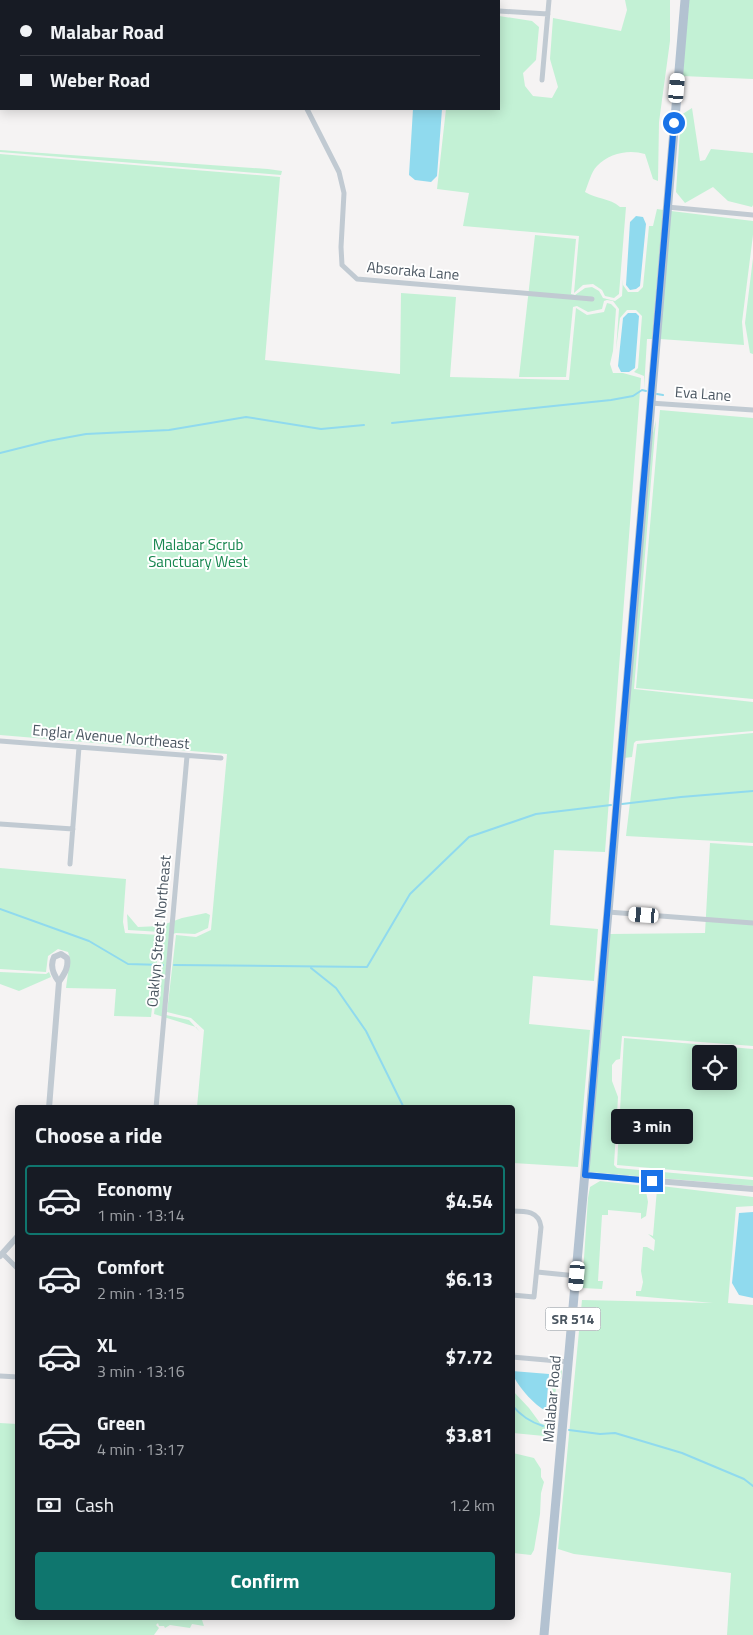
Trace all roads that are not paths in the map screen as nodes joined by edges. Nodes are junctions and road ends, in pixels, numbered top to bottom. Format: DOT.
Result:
graph roads {
  1 [pos="549,0"];
  2 [pos="685,0"];
  3 [pos="500,10"];
  4 [pos="548,14"];
  5 [pos="542,80"];
  6 [pos="308,110"];
  7 [pos="667,208"];
  8 [pos="753,215"];
  9 [pos="592,300"];
  10 [pos="650,403"];
  11 [pos="753,410"];
  12 [pos="0,741"];
  13 [pos="79,747"];
  14 [pos="187,756"];
  15 [pos="221,758"];
  16 [pos="0,824"];
  17 [pos="72,829"];
  18 [pos="70,864"];
  19 [pos="608,912"];
  20 [pos="753,923"];
  21 [pos="59,982"];
  22 [pos="49,1105"];
  23 [pos="156,1105"];
  24 [pos="585,1175"];
  25 [pos="753,1189"];
  26 [pos="515,1211"];
  27 [pos="15,1240"];
  28 [pos="2,1255"];
  29 [pos="15,1266"];
  30 [pos="536,1272"];
  31 [pos="577,1276"];
  32 [pos="515,1295"];
  33 [pos="515,1357"];
  34 [pos="569,1362"];
  35 [pos="0,1376"];
  36 [pos="15,1377"];
  37 [pos="544,1635"];
  1 -- 4 [label="street"];
  2 -- 7 [label="main road, Malabar Road / SR 514"];
  3 -- 4 [label="street"];
  4 -- 5 [label="street"];
  6 -- 9 [label="street, Absoraka Lane"];
  7 -- 8 [label="street"];
  7 -- 10 [label="main road, Malabar Road / SR 514"];
  10 -- 11 [label="street, Eva Lane"];
  10 -- 19 [label="main road, Malabar Road / SR 514"];
  12 -- 13 [label="street, Englar Avenue Northeast"];
  13 -- 14 [label="street, Englar Avenue Northeast"];
  13 -- 17 [label="street"];
  14 -- 15 [label="street, Englar Avenue Northeast"];
  14 -- 23 [label="street, Oaklyn Street Northeast"];
  16 -- 17 [label="street"];
  17 -- 18 [label="street"];
  19 -- 20 [label="street"];
  19 -- 24 [label="main road, Malabar Road / SR 514"];
  21 -- 22 [label="street"];
  24 -- 25 [label="street"];
  24 -- 31 [label="main road, Malabar Road / SR 514"];
  26 -- 30 [label="street"];
  27 -- 28 [label="street"];
  28 -- 29 [label="street"];
  30 -- 31 [label="street"];
  30 -- 32 [label="street"];
  31 -- 34 [label="main road, Malabar Road / SR 514"];
  33 -- 34 [label="street"];
  34 -- 37 [label="main road, Malabar Road / SR 514"];
  35 -- 36 [label="street"];
}
